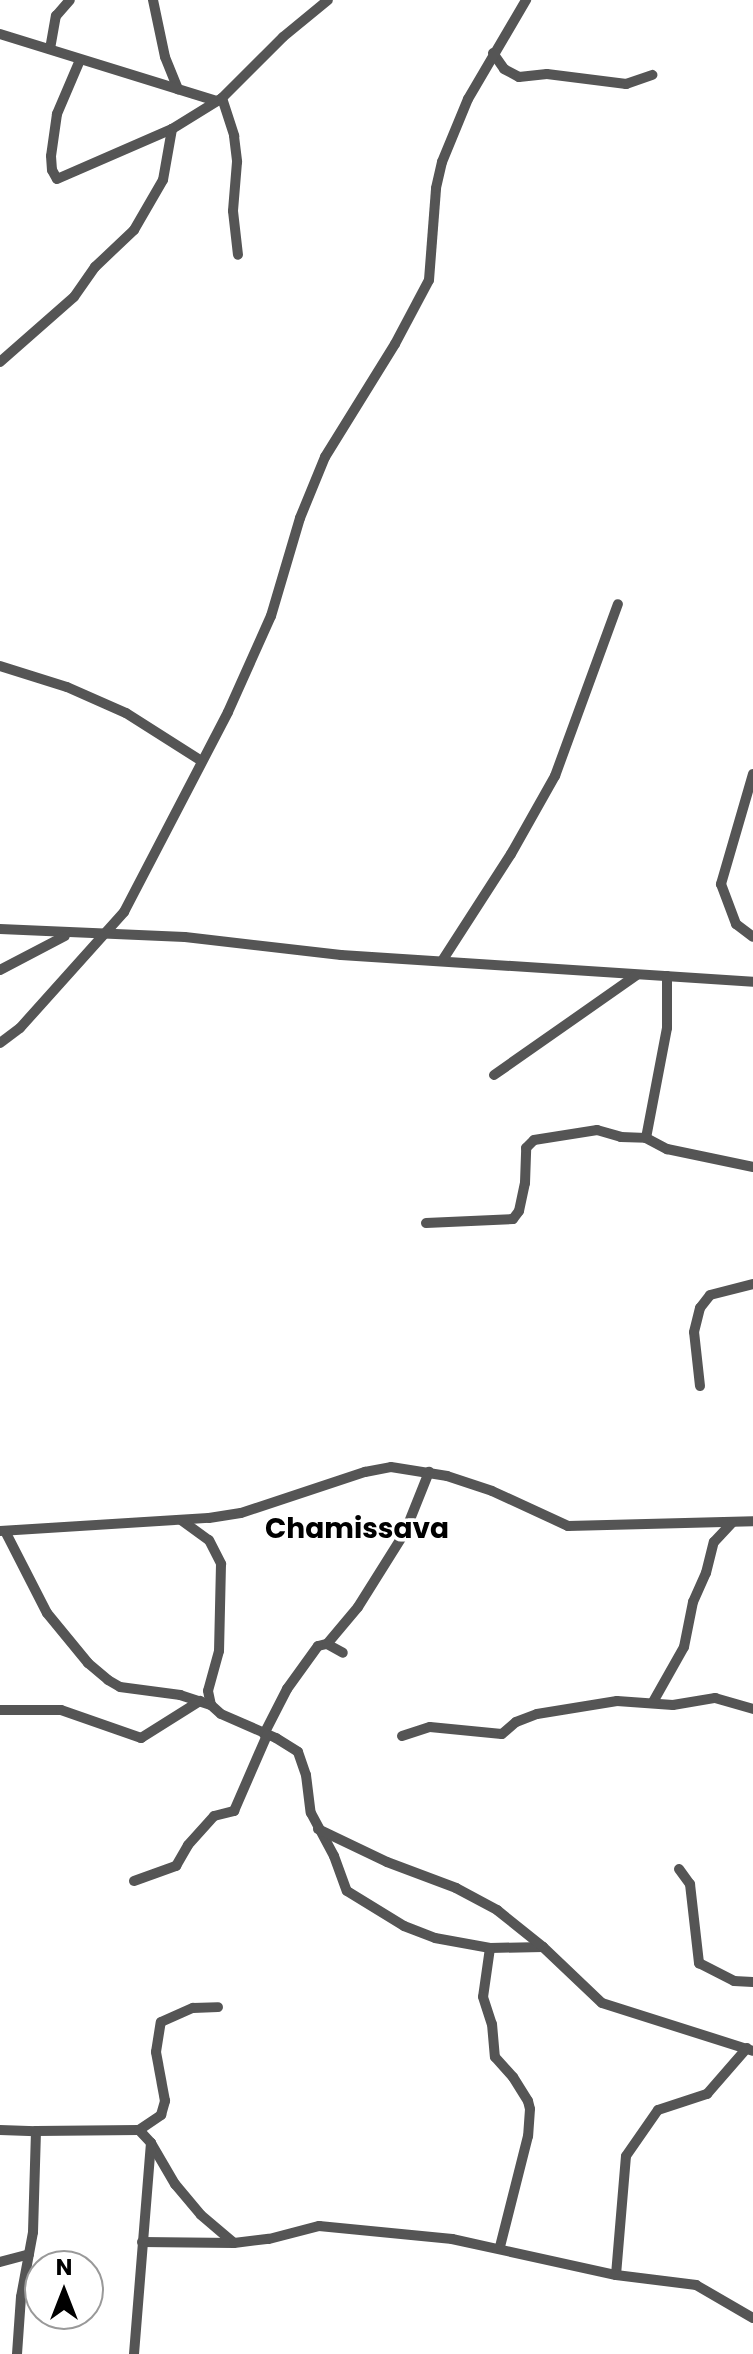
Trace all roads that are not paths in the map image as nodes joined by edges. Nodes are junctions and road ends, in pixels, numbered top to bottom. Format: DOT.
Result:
graph roads {
  1 [pos="70,0"];
  2 [pos="153,0"];
  3 [pos="328,0"];
  4 [pos="526,0"];
  5 [pos="0,34"];
  6 [pos="50,49"];
  7 [pos="493,53"];
  8 [pos="80,60"];
  9 [pos="652,75"];
  10 [pos="178,90"];
  11 [pos="219,99"];
  12 [pos="172,129"];
  13 [pos="238,255"];
  14 [pos="0,362"];
  15 [pos="618,604"];
  16 [pos="0,666"];
  17 [pos="200,760"];
  18 [pos="753,774"];
  19 [pos="0,929"];
  20 [pos="75,933"];
  21 [pos="105,934"];
  22 [pos="753,937"];
  23 [pos="442,961"];
  24 [pos="0,970"];
  25 [pos="637,975"];
  26 [pos="667,976"];
  27 [pos="753,982"];
  28 [pos="0,1043"];
  29 [pos="494,1075"];
  30 [pos="646,1138"];
  31 [pos="753,1167"];
  32 [pos="426,1223"];
  33 [pos="753,1284"];
  34 [pos="700,1386"];
  35 [pos="429,1472"];
  36 [pos="181,1520"];
  37 [pos="753,1521"];
  38 [pos="732,1523"];
  39 [pos="3,1531"];
  40 [pos="327,1644"];
  41 [pos="343,1653"];
  42 [pos="653,1702"];
  43 [pos="206,1703"];
  44 [pos="753,1709"];
  45 [pos="0,1710"];
  46 [pos="266,1734"];
  47 [pos="402,1736"];
  48 [pos="317,1828"];
  49 [pos="679,1869"];
  50 [pos="134,1881"];
  51 [pos="543,1947"];
  52 [pos="490,1948"];
  53 [pos="753,1982"];
  54 [pos="218,2007"];
  55 [pos="750,2050"];
  56 [pos="0,2130"];
  57 [pos="139,2130"];
  58 [pos="36,2131"];
  59 [pos="151,2143"];
  60 [pos="142,2242"];
  61 [pos="234,2243"];
  62 [pos="500,2247"];
  63 [pos="29,2250"];
  64 [pos="24,2255"];
  65 [pos="0,2262"];
  66 [pos="616,2275"];
  67 [pos="24,2296"];
  68 [pos="752,2314"];
  69 [pos="17,2354"];
  70 [pos="134,2354"];
  1 -- 6 [label="street"];
  2 -- 10 [label="street"];
  3 -- 11 [label="street"];
  4 -- 7 [label="street"];
  5 -- 6 [label="street"];
  6 -- 8 [label="street"];
  7 -- 9 [label="street"];
  7 -- 17 [label="street"];
  8 -- 10 [label="street"];
  8 -- 12 [label="street"];
  10 -- 11 [label="street"];
  11 -- 12 [label="street"];
  11 -- 13 [label="street"];
  12 -- 14 [label="street"];
  15 -- 23 [label="street"];
  16 -- 17 [label="street"];
  17 -- 21 [label="street"];
  18 -- 22 [label="street"];
  19 -- 20 [label="street"];
  20 -- 21 [label="street"];
  20 -- 24 [label="street"];
  21 -- 23 [label="street"];
  21 -- 28 [label="street"];
  23 -- 25 [label="street"];
  25 -- 26 [label="street"];
  25 -- 29 [label="street"];
  26 -- 27 [label="street"];
  26 -- 30 [label="street"];
  30 -- 31 [label="street"];
  30 -- 32 [label="street"];
  33 -- 34 [label="street"];
  35 -- 36 [label="street"];
  35 -- 38 [label="street"];
  35 -- 40 [label="street"];
  36 -- 39 [label="street"];
  36 -- 43 [label="street"];
  37 -- 38 [label="street"];
  38 -- 42 [label="street"];
  39 -- 43 [label="street"];
  40 -- 41 [label="street"];
  40 -- 46 [label="street"];
  42 -- 44 [label="street"];
  42 -- 47 [label="street"];
  43 -- 45 [label="street"];
  43 -- 46 [label="street"];
  46 -- 48 [label="street"];
  46 -- 50 [label="street"];
  48 -- 51 [label="street"];
  48 -- 52 [label="street"];
  49 -- 53 [label="street"];
  51 -- 52 [label="street"];
  51 -- 55 [label="street"];
  52 -- 62 [label="street"];
  54 -- 57 [label="street"];
  55 -- 66 [label="street"];
  56 -- 58 [label="street"];
  57 -- 58 [label="street"];
  57 -- 59 [label="street"];
  58 -- 63 [label="street"];
  59 -- 60 [label="street"];
  59 -- 61 [label="street"];
  60 -- 61 [label="street"];
  60 -- 70 [label="street"];
  61 -- 62 [label="street"];
  62 -- 66 [label="street"];
  64 -- 65 [label="street"];
  66 -- 68 [label="street"];
  67 -- 69 [label="street"];
}
